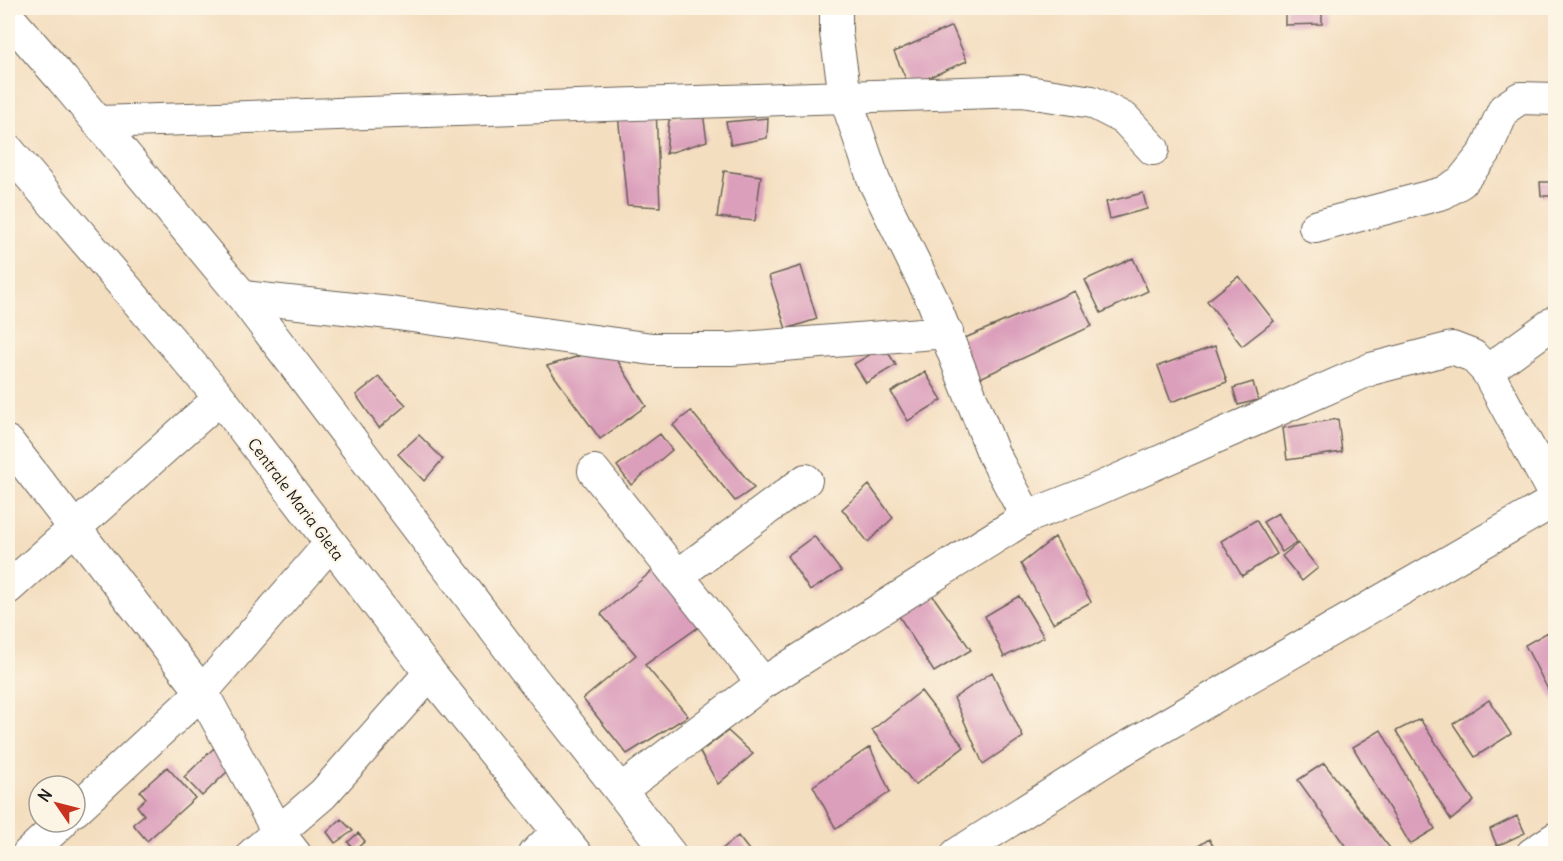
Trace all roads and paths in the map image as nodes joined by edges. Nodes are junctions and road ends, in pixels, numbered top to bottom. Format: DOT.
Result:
graph roads {
  1 [pos="836,8"];
  2 [pos="8,17"];
  3 [pos="845,96"];
  4 [pos="1556,99"];
  5 [pos="99,122"];
  6 [pos="1153,149"];
  7 [pos="8,150"];
  8 [pos="1315,227"];
  9 [pos="243,297"];
  10 [pos="1556,321"];
  11 [pos="947,332"];
  12 [pos="1487,370"];
  13 [pos="220,398"];
  14 [pos="8,442"];
  15 [pos="594,471"];
  16 [pos="806,480"];
  17 [pos="1556,499"];
  18 [pos="1027,517"];
  19 [pos="74,527"];
  20 [pos="330,544"];
  21 [pos="677,576"];
  22 [pos="8,588"];
  23 [pos="430,673"];
  24 [pos="763,683"];
  25 [pos="202,692"];
  26 [pos="621,790"];
  27 [pos="87,799"];
  28 [pos="49,834"];
  29 [pos="567,842"];
  30 [pos="286,843"];
  31 [pos="28,854"];
  32 [pos="253,854"];
  33 [pos="536,854"];
  34 [pos="670,854"];
  35 [pos="957,854"];
  1 -- 3 [label="street"];
  2 -- 5 [label="street"];
  3 -- 5 [label="street"];
  3 -- 6 [label="street"];
  3 -- 11 [label="street"];
  4 -- 8 [label="street"];
  5 -- 9 [label="street"];
  7 -- 13 [label="street, Centrale Maria Gleta"];
  9 -- 11 [label="street"];
  9 -- 26 [label="street"];
  10 -- 12 [label="street"];
  11 -- 18 [label="street"];
  12 -- 17 [label="street"];
  12 -- 18 [label="street"];
  13 -- 19 [label="street"];
  13 -- 20 [label="street, Centrale Maria Gleta"];
  14 -- 19 [label="street"];
  15 -- 21 [label="street"];
  16 -- 21 [label="street"];
  17 -- 35 [label="street"];
  18 -- 24 [label="street"];
  19 -- 22 [label="street"];
  19 -- 25 [label="street"];
  20 -- 23 [label="street, Centrale Maria Gleta"];
  20 -- 25 [label="street"];
  21 -- 24 [label="street"];
  23 -- 29 [label="street, Centrale Maria Gleta"];
  23 -- 30 [label="street"];
  24 -- 26 [label="street"];
  25 -- 27 [label="street"];
  25 -- 30 [label="street"];
  26 -- 34 [label="street"];
  28 -- 31 [label="street"];
  29 -- 33 [label="street"];
  30 -- 32 [label="street"];
}
